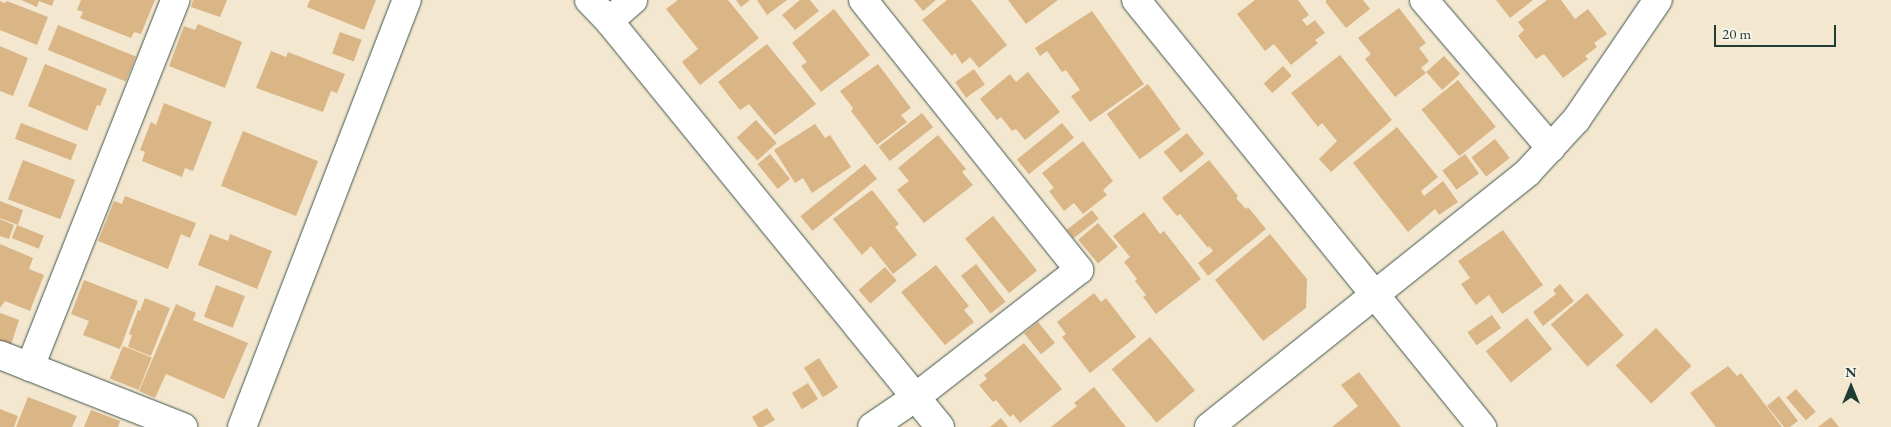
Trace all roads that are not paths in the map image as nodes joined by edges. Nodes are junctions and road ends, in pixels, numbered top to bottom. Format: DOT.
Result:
graph roads {
  1 [pos="175,0"];
  2 [pos="406,0"];
  3 [pos="589,0"];
  4 [pos="633,0"];
  5 [pos="863,0"];
  6 [pos="1136,0"];
  7 [pos="1424,0"];
  8 [pos="1658,0"];
  9 [pos="609,21"];
  10 [pos="1552,148"];
  11 [pos="1375,295"];
  12 [pos="0,356"];
  13 [pos="30,367"];
  14 [pos="916,397"];
  15 [pos="183,427"];
  16 [pos="242,427"];
  17 [pos="872,427"];
  18 [pos="940,427"];
  19 [pos="1209,427"];
  20 [pos="1482,427"];
  1 -- 13 [label="street"];
  2 -- 16 [label="street"];
  3 -- 9 [label="street"];
  4 -- 9 [label="street"];
  5 -- 14 [label="street"];
  6 -- 11 [label="street"];
  7 -- 10 [label="street"];
  8 -- 10 [label="street"];
  9 -- 14 [label="street"];
  10 -- 11 [label="street"];
  11 -- 19 [label="street"];
  11 -- 20 [label="street"];
  12 -- 13 [label="street"];
  13 -- 15 [label="street"];
  14 -- 17 [label="street"];
  14 -- 18 [label="street"];
}
